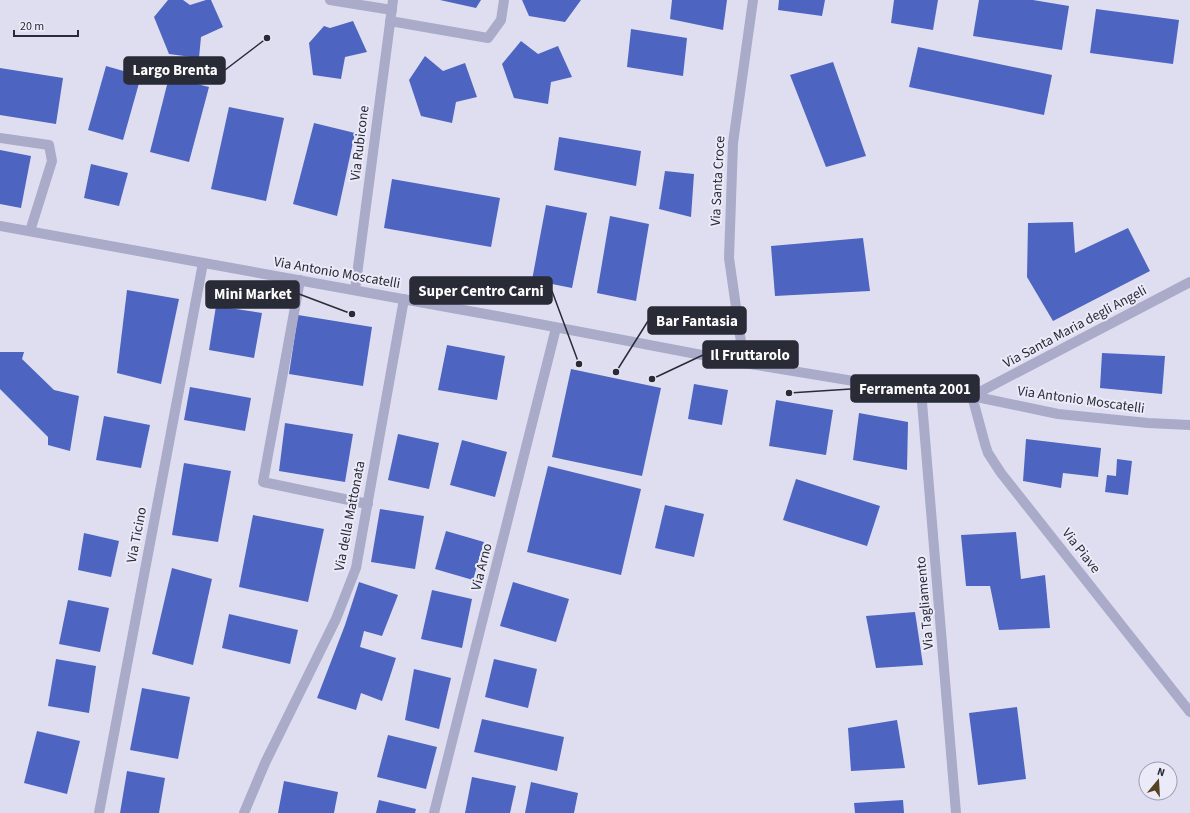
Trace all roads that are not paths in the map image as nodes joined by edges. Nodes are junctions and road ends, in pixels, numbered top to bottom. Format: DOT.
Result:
graph roads {
  1 [pos="330,0"];
  2 [pos="504,0"];
  3 [pos="753,0"];
  4 [pos="392,5"];
  5 [pos="390,21"];
  6 [pos="0,138"];
  7 [pos="0,226"];
  8 [pos="30,231"];
  9 [pos="203,263"];
  10 [pos="300,280"];
  11 [pos="1190,282"];
  12 [pos="355,290"];
  13 [pos="404,299"];
  14 [pos="556,328"];
  15 [pos="744,363"];
  16 [pos="921,390"];
  17 [pos="972,396"];
  18 [pos="1190,425"];
  19 [pos="368,504"];
  20 [pos="1190,712"];
  21 [pos="99,813"];
  22 [pos="244,813"];
  23 [pos="434,813"];
  24 [pos="956,813"];
  1 -- 4 [label="street"];
  2 -- 5 [label="street"];
  3 -- 15 [label="street, Via Santa Croce"];
  4 -- 5 [label="street, Via Rubicone"];
  5 -- 12 [label="street, Via Rubicone"];
  6 -- 8 [label="street"];
  7 -- 8 [label="street, Via Antonio Moscatelli"];
  8 -- 9 [label="street, Via Antonio Moscatelli"];
  9 -- 10 [label="street, Via Antonio Moscatelli"];
  9 -- 21 [label="street, Via Ticino"];
  10 -- 12 [label="street, Via Antonio Moscatelli"];
  10 -- 19 [label="street"];
  11 -- 17 [label="street, Via Santa Maria degli Angeli"];
  12 -- 13 [label="street, Via Antonio Moscatelli"];
  13 -- 14 [label="street, Via Antonio Moscatelli"];
  13 -- 19 [label="street, Via della Mattonata"];
  14 -- 15 [label="street, Via Antonio Moscatelli"];
  14 -- 23 [label="street, Via Arno"];
  15 -- 16 [label="street, Via Antonio Moscatelli"];
  16 -- 17 [label="street, Via Antonio Moscatelli"];
  16 -- 24 [label="street, Via Tagliamento"];
  17 -- 18 [label="street, Via Antonio Moscatelli"];
  17 -- 20 [label="street, Via Piave"];
  19 -- 22 [label="street, Via della Mattonata"];
}
